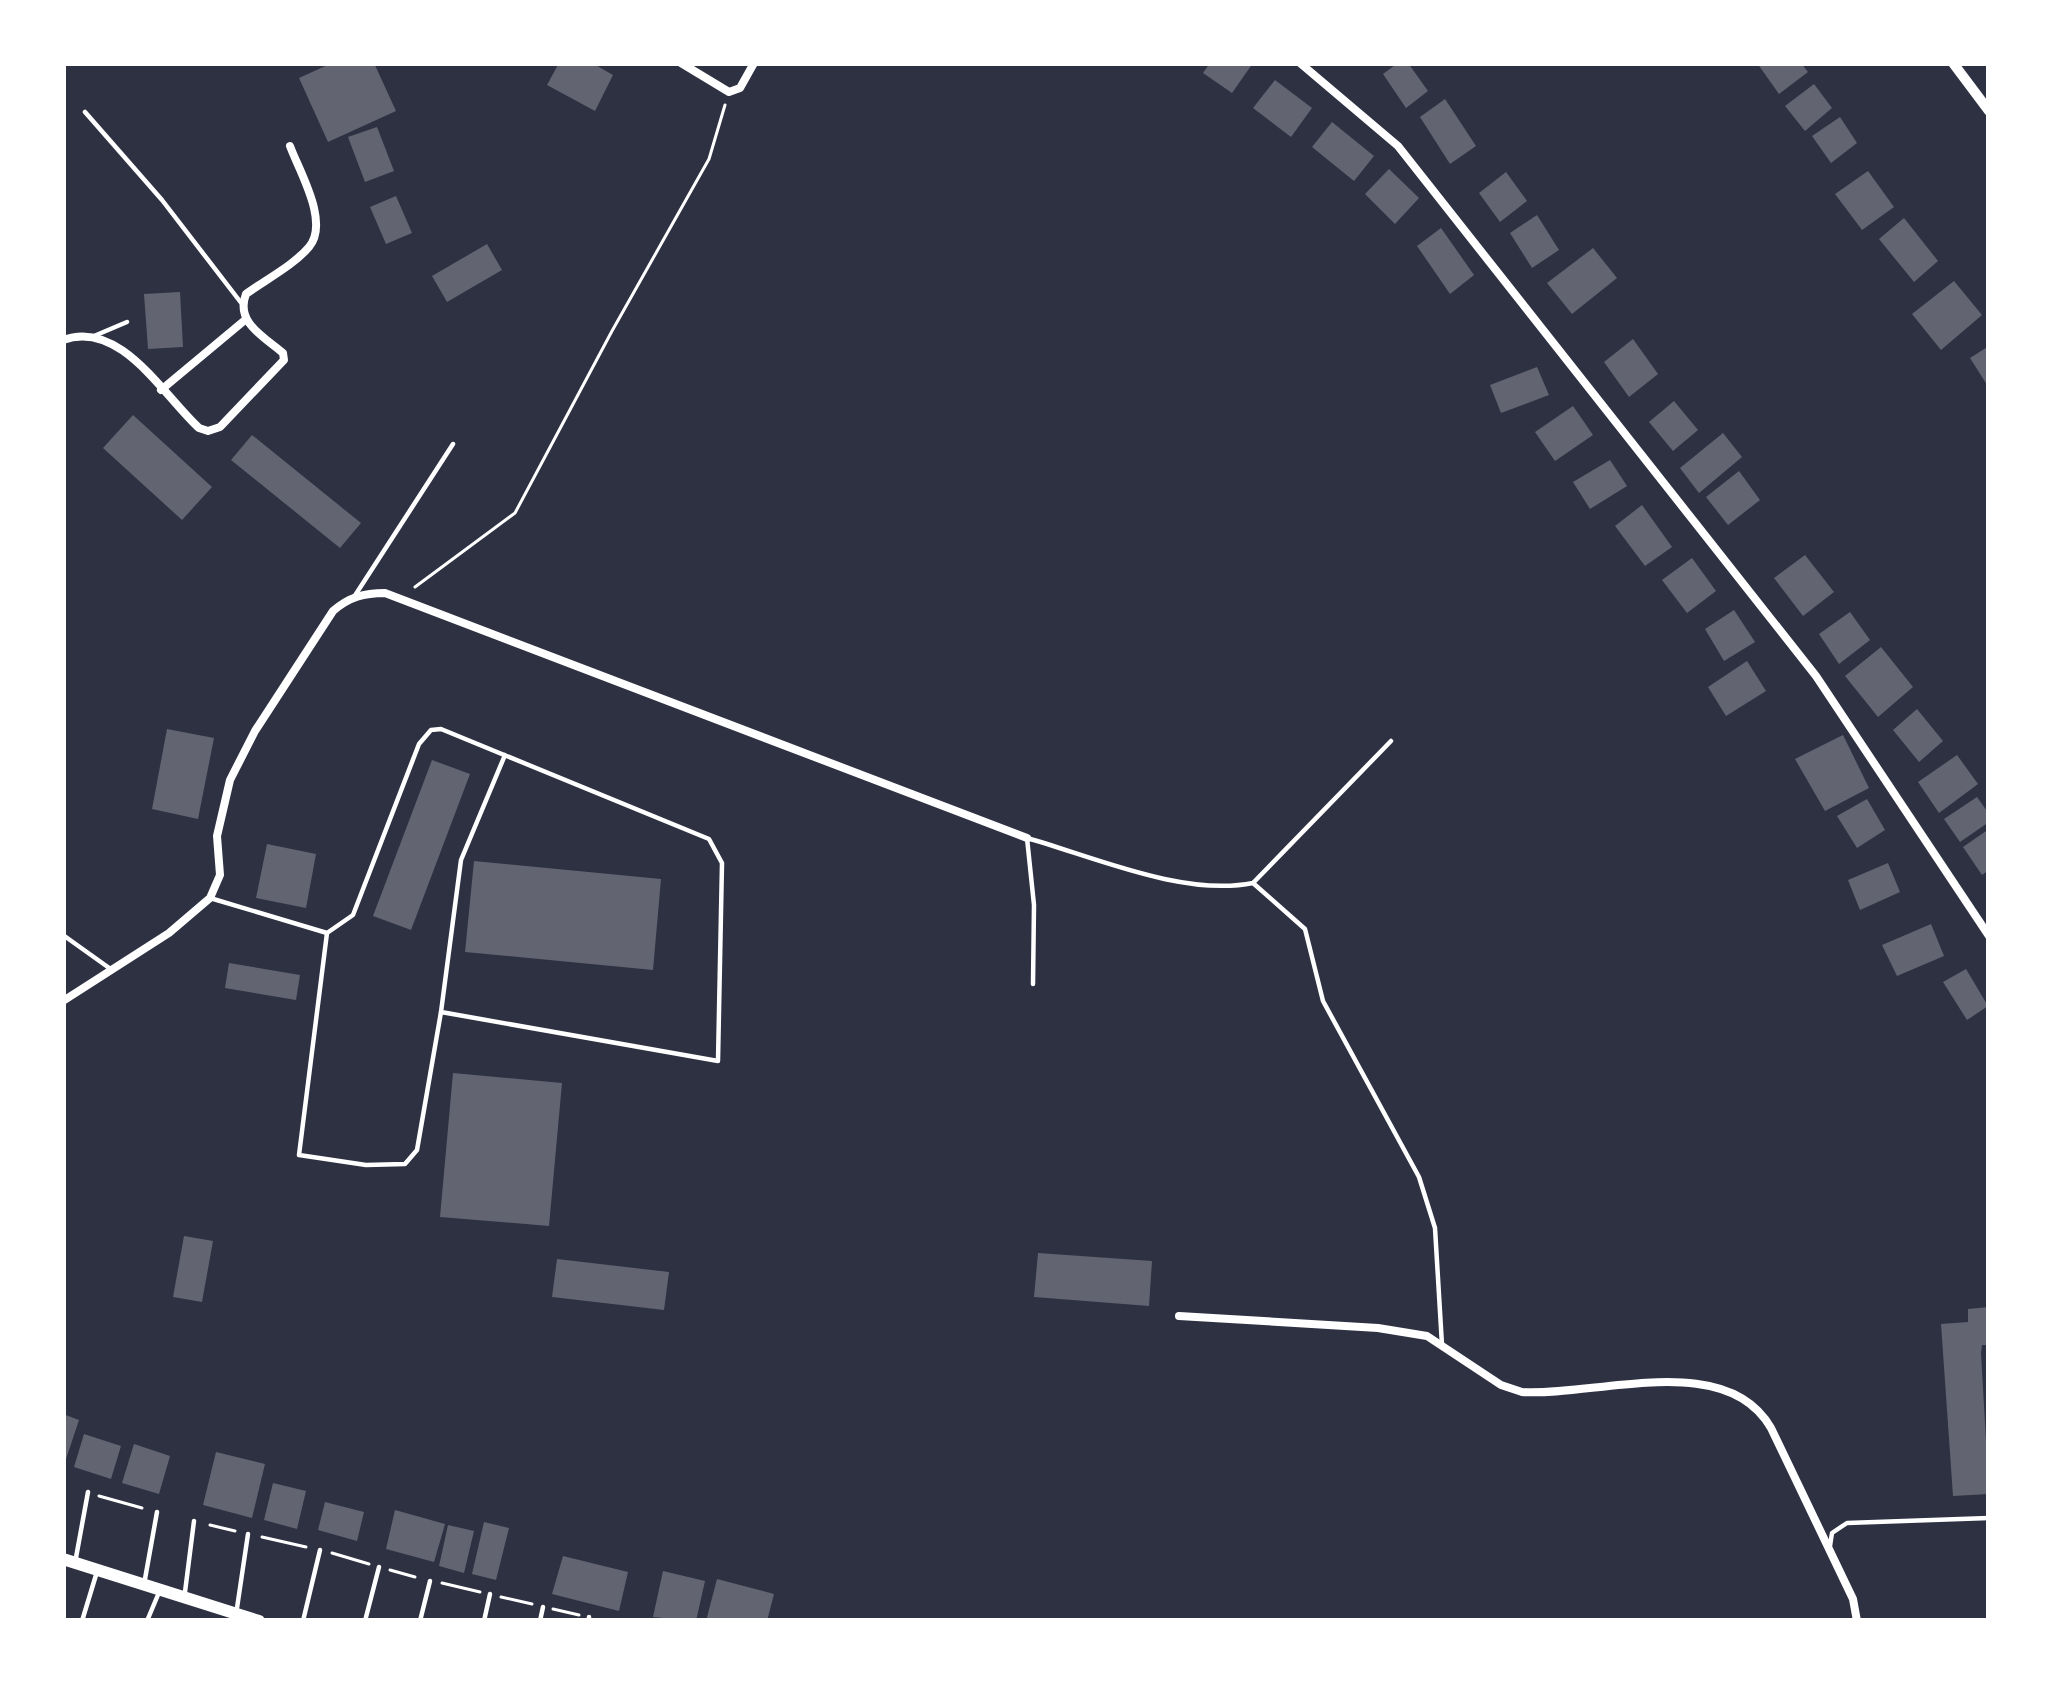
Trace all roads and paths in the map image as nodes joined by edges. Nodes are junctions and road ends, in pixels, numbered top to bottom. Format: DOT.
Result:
graph roads {
  1 [pos="681,63"];
  2 [pos="754,63"];
  3 [pos="1300,63"];
  4 [pos="1953,63"];
  5 [pos="729,92"];
  6 [pos="1989,111"];
  7 [pos="85,112"];
  8 [pos="290,146"];
  9 [pos="242,304"];
  10 [pos="245,320"];
  11 [pos="128,322"];
  12 [pos="94,337"];
  13 [pos="63,340"];
  14 [pos="161,390"];
  15 [pos="453,444"];
  16 [pos="354,597"];
  17 [pos="399,599"];
  18 [pos="1391,741"];
  19 [pos="505,755"];
  20 [pos="1028,838"];
  21 [pos="1253,883"];
  22 [pos="210,898"];
  23 [pos="327,933"];
  24 [pos="63,935"];
  25 [pos="1989,937"];
  26 [pos="112,970"];
  27 [pos="1033,984"];
  28 [pos="63,1001"];
  29 [pos="441,1012"];
  30 [pos="1179,1316"];
  31 [pos="1442,1345"];
  32 [pos="88,1492"];
  33 [pos="158,1512"];
  34 [pos="1989,1518"];
  35 [pos="194,1521"];
  36 [pos="248,1534"];
  37 [pos="320,1550"];
  38 [pos="1830,1550"];
  39 [pos="69,1561"];
  40 [pos="379,1567"];
  41 [pos="98,1570"];
  42 [pos="430,1581"];
  43 [pos="144,1585"];
  44 [pos="160,1590"];
  45 [pos="490,1594"];
  46 [pos="184,1598"];
  47 [pos="212,1606"];
  48 [pos="543,1607"];
  49 [pos="236,1614"];
  50 [pos="82,1621"];
  51 [pos="147,1621"];
  52 [pos="205,1621"];
  53 [pos="259,1621"];
  54 [pos="303,1621"];
  55 [pos="365,1621"];
  56 [pos="420,1621"];
  57 [pos="484,1621"];
  58 [pos="540,1621"];
  59 [pos="1857,1621"];
  1 -- 5 [label="street"];
  2 -- 5 [label="street"];
  3 -- 25 [label="street"];
  4 -- 6 [label="street"];
  5 -- 17 [label="path"];
  7 -- 9 [label="lane"];
  8 -- 9 [label="street"];
  9 -- 10 [label="street"];
  10 -- 14 [label="street"];
  10 -- 14 [label="street"];
  11 -- 12 [label="lane"];
  12 -- 13 [label="street"];
  12 -- 14 [label="street"];
  15 -- 16 [label="lane"];
  16 -- 17 [label="street"];
  16 -- 22 [label="street"];
  17 -- 20 [label="street"];
  18 -- 21 [label="lane"];
  19 -- 23 [label="lane"];
  19 -- 29 [label="lane"];
  19 -- 29 [label="lane"];
  20 -- 21 [label="lane"];
  20 -- 27 [label="lane"];
  21 -- 31 [label="lane"];
  22 -- 23 [label="lane"];
  22 -- 26 [label="street"];
  23 -- 29 [label="lane"];
  24 -- 26 [label="lane"];
  26 -- 28 [label="street"];
  30 -- 31 [label="street"];
  31 -- 38 [label="street"];
  32 -- 39 [label="lane"];
  33 -- 43 [label="lane"];
  34 -- 38 [label="lane"];
  35 -- 46 [label="lane"];
  36 -- 49 [label="lane"];
  37 -- 54 [label="lane"];
  38 -- 59 [label="street"];
  39 -- 41 [label="main road"];
  40 -- 55 [label="lane"];
  41 -- 43 [label="main road"];
  41 -- 50 [label="lane"];
  42 -- 56 [label="lane"];
  43 -- 44 [label="main road"];
  44 -- 46 [label="main road"];
  44 -- 51 [label="lane"];
  45 -- 57 [label="lane"];
  46 -- 47 [label="main road"];
  47 -- 49 [label="main road"];
  47 -- 52 [label="lane"];
  48 -- 58 [label="lane"];
  49 -- 53 [label="main road"];
}
